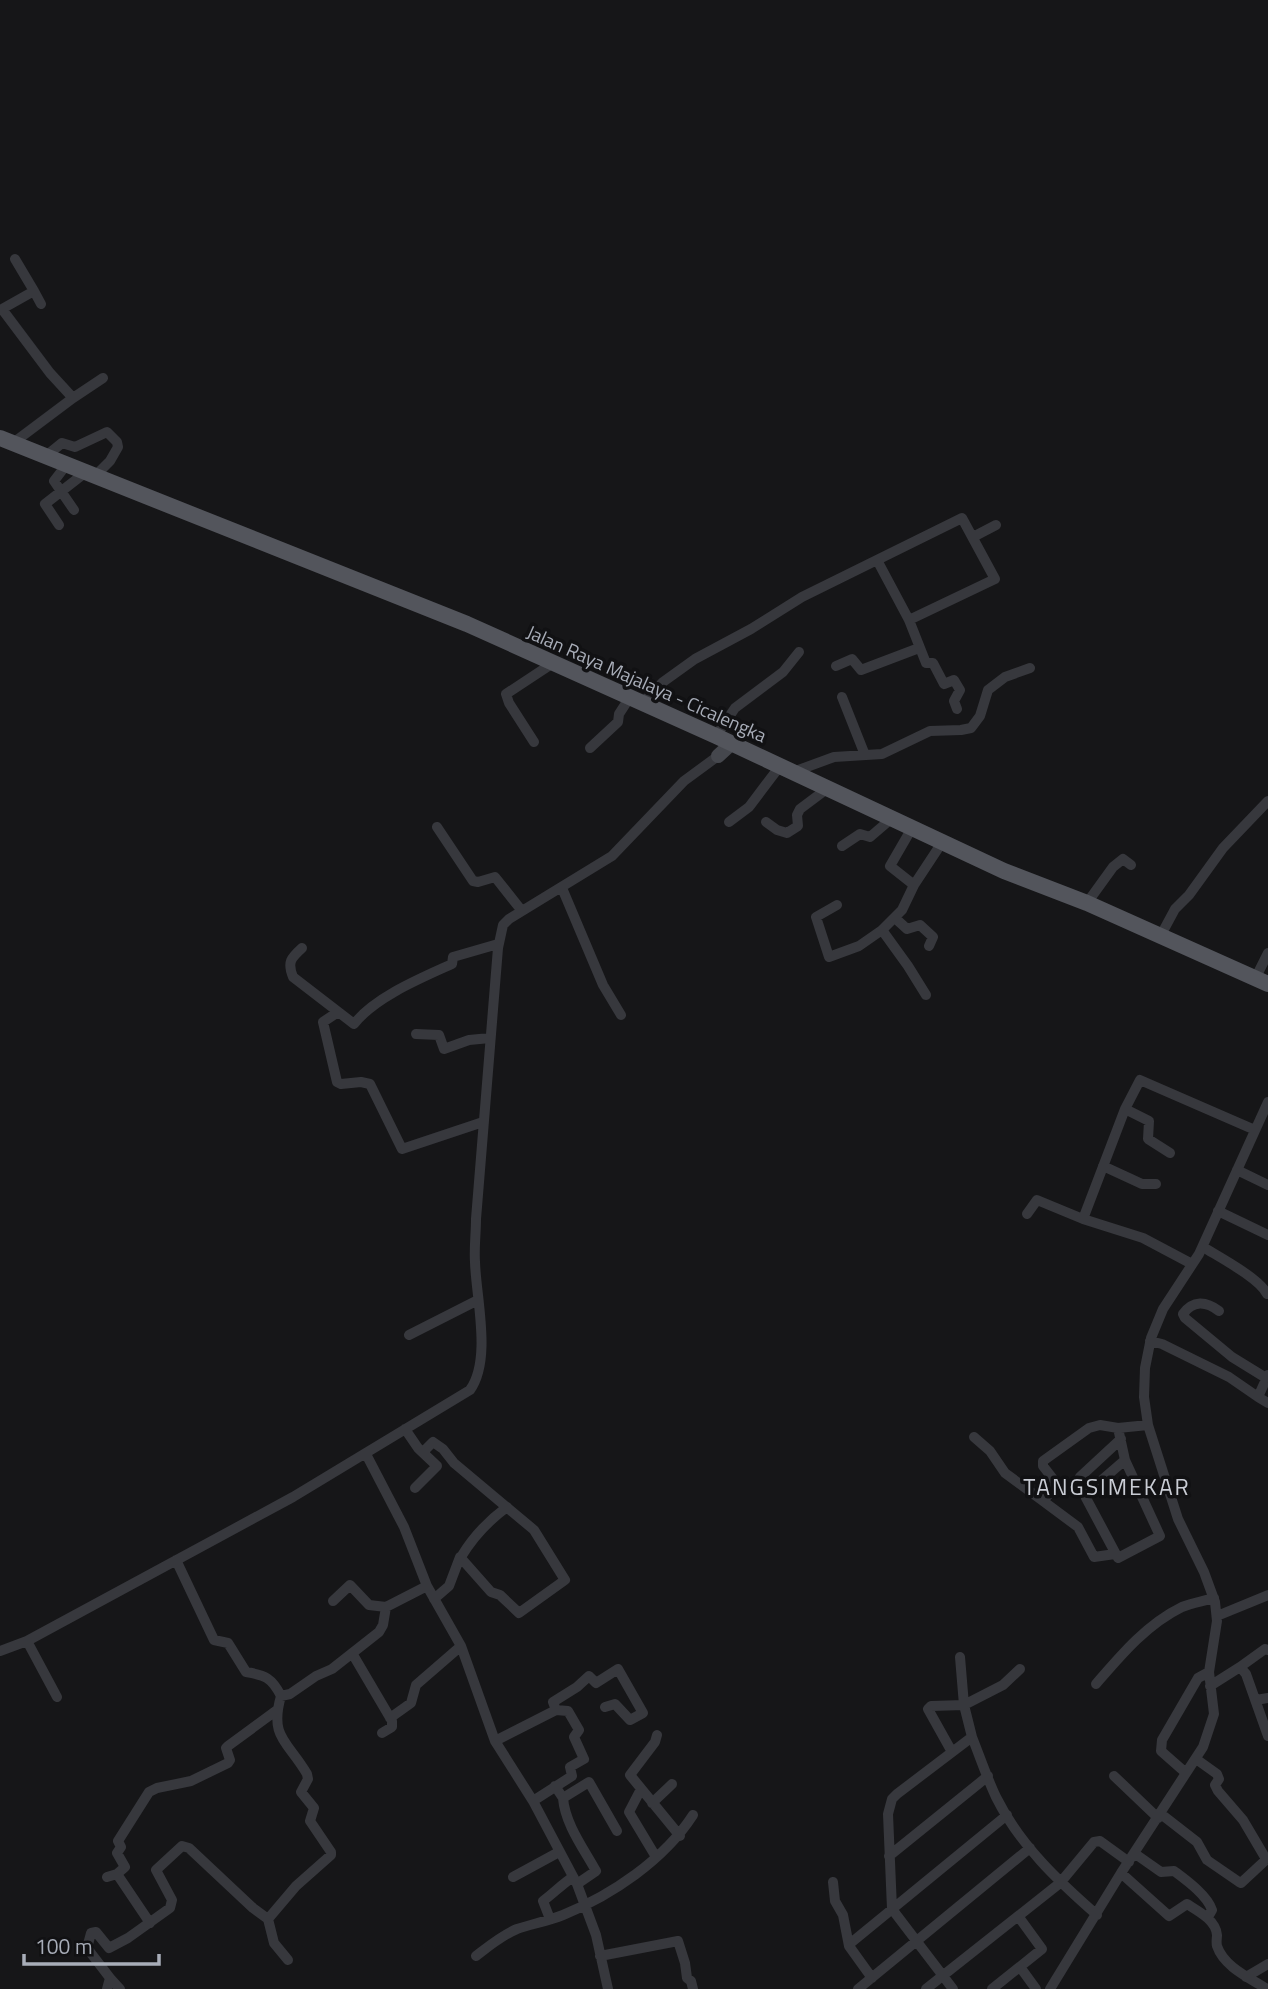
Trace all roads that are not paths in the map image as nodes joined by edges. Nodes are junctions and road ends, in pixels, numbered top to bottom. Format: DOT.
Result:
graph roads {
  1 [pos="15,259"];
  2 [pos="34,291"];
  3 [pos="41,304"];
  4 [pos="1,310"];
  5 [pos="103,378"];
  6 [pos="73,398"];
  7 [pos="6,441"];
  8 [pos="46,456"];
  9 [pos="67,464"];
  10 [pos="91,474"];
  11 [pos="61,493"];
  12 [pos="74,510"];
  13 [pos="58,525"];
  14 [pos="996,525"];
  15 [pos="973,537"];
  16 [pos="877,559"];
  17 [pos="909,620"];
  18 [pos="919,648"];
  19 [pos="799,652"];
  20 [pos="553,663"];
  21 [pos="836,666"];
  22 [pos="1030,668"];
  23 [pos="842,697"];
  24 [pos="636,700"];
  25 [pos="957,709"];
  26 [pos="724,740"];
  27 [pos="534,742"];
  28 [pos="590,748"];
  29 [pos="865,755"];
  30 [pos="718,756"];
  31 [pos="803,777"];
  32 [pos="1268,802"];
  33 [pos="891,819"];
  34 [pos="766,821"];
  35 [pos="729,822"];
  36 [pos="437,827"];
  37 [pos="912,828"];
  38 [pos="943,841"];
  39 [pos="842,846"];
  40 [pos="1131,865"];
  41 [pos="914,885"];
  42 [pos="562,888"];
  43 [pos="1087,903"];
  44 [pos="837,905"];
  45 [pos="522,911"];
  46 [pos="895,918"];
  47 [pos="882,930"];
  48 [pos="1161,934"];
  49 [pos="498,944"];
  50 [pos="929,946"];
  51 [pos="302,948"];
  52 [pos="1268,953"];
  53 [pos="1262,981"];
  54 [pos="926,995"];
  55 [pos="338,1012"];
  56 [pos="621,1015"];
  57 [pos="416,1034"];
  58 [pos="490,1038"];
  59 [pos="1268,1102"];
  60 [pos="1125,1109"];
  61 [pos="482,1122"];
  62 [pos="1255,1130"];
  63 [pos="1170,1153"];
  64 [pos="1103,1166"];
  65 [pos="1237,1170"];
  66 [pos="1156,1184"];
  67 [pos="1268,1185"];
  68 [pos="1218,1211"];
  69 [pos="1027,1214"];
  70 [pos="1083,1219"];
  71 [pos="1268,1235"];
  72 [pos="1202,1247"];
  73 [pos="1192,1264"];
  74 [pos="1267,1294"];
  75 [pos="1171,1296"];
  76 [pos="478,1300"];
  77 [pos="1185,1309"];
  78 [pos="1219,1311"];
  79 [pos="409,1335"];
  80 [pos="1150,1342"];
  81 [pos="1267,1376"];
  82 [pos="1258,1397"];
  83 [pos="1268,1403"];
  84 [pos="1148,1425"];
  85 [pos="1118,1428"];
  86 [pos="405,1429"];
  87 [pos="974,1437"];
  88 [pos="1121,1439"];
  89 [pos="423,1452"];
  90 [pos="366,1454"];
  91 [pos="1125,1460"];
  92 [pos="415,1488"];
  93 [pos="1091,1492"];
  94 [pos="1043,1502"];
  95 [pos="507,1507"];
  96 [pos="1115,1554"];
  97 [pos="461,1557"];
  98 [pos="176,1560"];
  99 [pos="427,1586"];
  100 [pos="1268,1595"];
  101 [pos="434,1598"];
  102 [pos="1214,1598"];
  103 [pos="333,1601"];
  104 [pos="386,1607"];
  105 [pos="1217,1616"];
  106 [pos="27,1641"];
  107 [pos="461,1646"];
  108 [pos="1268,1650"];
  109 [pos="0,1651"];
  110 [pos="352,1653"];
  111 [pos="960,1657"];
  112 [pos="1241,1667"];
  113 [pos="1020,1669"];
  114 [pos="1209,1672"];
  115 [pos="1096,1684"];
  116 [pos="1210,1686"];
  117 [pos="281,1696"];
  118 [pos="57,1697"];
  119 [pos="1268,1698"];
  120 [pos="1256,1700"];
  121 [pos="964,1705"];
  122 [pos="605,1707"];
  123 [pos="277,1710"];
  124 [pos="556,1710"];
  125 [pos="390,1718"];
  126 [pos="382,1733"];
  127 [pos="657,1735"];
  128 [pos="1268,1736"];
  129 [pos="972,1737"];
  130 [pos="495,1741"];
  131 [pos="952,1752"];
  132 [pos="1196,1759"];
  133 [pos="1186,1773"];
  134 [pos="988,1776"];
  135 [pos="1114,1776"];
  136 [pos="672,1784"];
  137 [pos="555,1786"];
  138 [pos="641,1789"];
  139 [pos="563,1798"];
  140 [pos="533,1801"];
  141 [pos="652,1803"];
  142 [pos="694,1815"];
  143 [pos="1007,1815"];
  144 [pos="1160,1816"];
  145 [pos="617,1831"];
  146 [pos="680,1836"];
  147 [pos="1030,1849"];
  148 [pos="559,1852"];
  149 [pos="889,1856"];
  150 [pos="656,1857"];
  151 [pos="1131,1858"];
  152 [pos="1267,1858"];
  153 [pos="1121,1873"];
  154 [pos="513,1877"];
  155 [pos="575,1881"];
  156 [pos="833,1882"];
  157 [pos="1060,1883"];
  158 [pos="585,1905"];
  159 [pos="892,1909"];
  160 [pos="1097,1915"];
  161 [pos="1018,1916"];
  162 [pos="1208,1917"];
  163 [pos="268,1919"];
  164 [pos="550,1919"];
  165 [pos="150,1923"];
  166 [pos="852,1942"];
  167 [pos="916,1942"];
  168 [pos="476,1955"];
  169 [pos="600,1956"];
  170 [pos="288,1960"];
  171 [pos="1268,1964"];
  172 [pos="1020,1967"];
  173 [pos="943,1975"];
  174 [pos="1246,1976"];
  175 [pos="110,1978"];
  176 [pos="872,1978"];
  177 [pos="107,1989"];
  178 [pos="120,1989"];
  179 [pos="608,1989"];
  180 [pos="693,1989"];
  181 [pos="858,1989"];
  182 [pos="926,1989"];
  183 [pos="953,1989"];
  184 [pos="992,1989"];
  185 [pos="1036,1989"];
  186 [pos="1050,1989"];
  187 [pos="1267,1989"];
  1 -- 2 [label="street"];
  2 -- 3 [label="street"];
  2 -- 4 [label="street"];
  4 -- 6 [label="street"];
  5 -- 6 [label="street"];
  6 -- 7 [label="street"];
  7 -- 8 [label="main road, Jalan Raya Majalaya - Cicalengka"];
  8 -- 9 [label="main road, Jalan Raya Majalaya - Cicalengka"];
  8 -- 10 [label="street"];
  9 -- 10 [label="main road, Jalan Raya Majalaya - Cicalengka"];
  9 -- 11 [label="street"];
  10 -- 11 [label="street"];
  10 -- 20 [label="main road, Jalan Raya Majalaya - Cicalengka"];
  11 -- 12 [label="street"];
  11 -- 13 [label="street"];
  14 -- 15 [label="street"];
  15 -- 16 [label="street"];
  15 -- 17 [label="street"];
  16 -- 17 [label="street"];
  16 -- 24 [label="street"];
  17 -- 18 [label="street"];
  18 -- 21 [label="street"];
  18 -- 25 [label="street"];
  19 -- 26 [label="street"];
  20 -- 24 [label="main road, Jalan Raya Majalaya - Cicalengka"];
  20 -- 27 [label="street"];
  22 -- 29 [label="street"];
  23 -- 29 [label="street"];
  24 -- 26 [label="main road, Jalan Raya Majalaya - Cicalengka"];
  24 -- 28 [label="street"];
  26 -- 30 [label="street"];
  26 -- 31 [label="main road, Jalan Raya Majalaya - Cicalengka"];
  29 -- 31 [label="street"];
  30 -- 42 [label="street"];
  31 -- 33 [label="main road, Jalan Raya Majalaya - Cicalengka"];
  31 -- 34 [label="street"];
  31 -- 35 [label="street"];
  32 -- 48 [label="street"];
  33 -- 37 [label="main road, Jalan Raya Majalaya - Cicalengka"];
  33 -- 39 [label="street"];
  36 -- 45 [label="street"];
  37 -- 38 [label="main road, Jalan Raya Majalaya - Cicalengka"];
  37 -- 41 [label="street"];
  38 -- 41 [label="street"];
  38 -- 43 [label="main road, Jalan Raya Majalaya - Cicalengka"];
  40 -- 43 [label="street"];
  41 -- 46 [label="street"];
  42 -- 45 [label="street"];
  42 -- 56 [label="street"];
  43 -- 48 [label="main road, Jalan Raya Majalaya - Cicalengka"];
  44 -- 47 [label="street"];
  45 -- 49 [label="street"];
  46 -- 47 [label="street"];
  46 -- 50 [label="street"];
  47 -- 54 [label="street"];
  48 -- 53 [label="main road, Jalan Raya Majalaya - Cicalengka"];
  49 -- 55 [label="street"];
  49 -- 58 [label="street"];
  51 -- 55 [label="street"];
  52 -- 53 [label="street"];
  55 -- 61 [label="street"];
  57 -- 58 [label="street"];
  58 -- 61 [label="street"];
  59 -- 62 [label="street"];
  60 -- 62 [label="street"];
  60 -- 63 [label="street"];
  60 -- 64 [label="street"];
  61 -- 76 [label="street"];
  62 -- 65 [label="street"];
  64 -- 66 [label="street"];
  64 -- 70 [label="street"];
  65 -- 67 [label="street"];
  65 -- 68 [label="street"];
  68 -- 71 [label="street"];
  68 -- 72 [label="street"];
  69 -- 70 [label="street"];
  70 -- 73 [label="street"];
  72 -- 73 [label="street"];
  72 -- 74 [label="street"];
  73 -- 75 [label="street"];
  75 -- 77 [label="street"];
  75 -- 80 [label="street"];
  76 -- 79 [label="street"];
  76 -- 86 [label="street"];
  77 -- 78 [label="street"];
  77 -- 81 [label="street"];
  80 -- 82 [label="street"];
  80 -- 84 [label="street"];
  81 -- 82 [label="street"];
  82 -- 83 [label="street"];
  84 -- 85 [label="street"];
  84 -- 102 [label="street"];
  85 -- 88 [label="street"];
  85 -- 94 [label="street"];
  86 -- 89 [label="street"];
  86 -- 90 [label="street"];
  87 -- 94 [label="street"];
  88 -- 91 [label="street"];
  88 -- 93 [label="street"];
  89 -- 92 [label="street"];
  89 -- 95 [label="street"];
  90 -- 98 [label="street"];
  90 -- 99 [label="street"];
  91 -- 93 [label="street"];
  91 -- 96 [label="street"];
  93 -- 96 [label="street"];
  94 -- 96 [label="street"];
  95 -- 97 [label="street"];
  95 -- 97 [label="street"];
  97 -- 101 [label="street"];
  98 -- 106 [label="street"];
  98 -- 117 [label="street"];
  99 -- 101 [label="street"];
  99 -- 104 [label="street"];
  100 -- 105 [label="street"];
  101 -- 107 [label="street"];
  102 -- 105 [label="street"];
  102 -- 115 [label="street"];
  103 -- 104 [label="street"];
  104 -- 110 [label="street"];
  105 -- 114 [label="street"];
  106 -- 109 [label="street"];
  106 -- 118 [label="street"];
  107 -- 125 [label="street"];
  107 -- 130 [label="street"];
  108 -- 112 [label="street"];
  110 -- 117 [label="street"];
  110 -- 125 [label="street"];
  111 -- 121 [label="street"];
  112 -- 116 [label="street"];
  112 -- 120 [label="street"];
  113 -- 121 [label="street"];
  114 -- 116 [label="street"];
  114 -- 133 [label="street"];
  116 -- 132 [label="street"];
  117 -- 123 [label="street"];
  119 -- 120 [label="street"];
  120 -- 128 [label="street"];
  121 -- 129 [label="street"];
  121 -- 131 [label="street"];
  122 -- 124 [label="street"];
  123 -- 163 [label="street"];
  123 -- 165 [label="street"];
  124 -- 130 [label="street"];
  124 -- 137 [label="street"];
  125 -- 126 [label="street"];
  127 -- 138 [label="street"];
  129 -- 131 [label="street"];
  129 -- 134 [label="street"];
  130 -- 140 [label="street"];
  131 -- 149 [label="street"];
  132 -- 133 [label="street"];
  132 -- 152 [label="street"];
  133 -- 144 [label="street"];
  134 -- 143 [label="street"];
  134 -- 149 [label="street"];
  135 -- 144 [label="street"];
  136 -- 141 [label="street"];
  137 -- 139 [label="street"];
  137 -- 140 [label="street"];
  138 -- 141 [label="street"];
  138 -- 150 [label="street"];
  139 -- 145 [label="street"];
  139 -- 155 [label="street"];
  140 -- 148 [label="street"];
  141 -- 146 [label="street"];
  142 -- 146 [label="street"];
  143 -- 147 [label="street"];
  143 -- 159 [label="street"];
  144 -- 151 [label="street"];
  144 -- 152 [label="street"];
  146 -- 150 [label="street"];
  147 -- 157 [label="street"];
  147 -- 167 [label="street"];
  148 -- 154 [label="street"];
  148 -- 155 [label="street"];
  149 -- 159 [label="street"];
  150 -- 158 [label="street"];
  151 -- 153 [label="street"];
  151 -- 157 [label="street"];
  151 -- 162 [label="street"];
  153 -- 160 [label="street"];
  153 -- 162 [label="street"];
  155 -- 158 [label="street"];
  155 -- 164 [label="street"];
  156 -- 176 [label="street"];
  157 -- 160 [label="street"];
  157 -- 161 [label="street"];
  158 -- 164 [label="street"];
  158 -- 169 [label="street"];
  159 -- 166 [label="street"];
  159 -- 167 [label="street"];
  160 -- 186 [label="street"];
  161 -- 172 [label="street"];
  161 -- 173 [label="street"];
  162 -- 174 [label="street"];
  163 -- 165 [label="street"];
  163 -- 170 [label="street"];
  164 -- 168 [label="street"];
  165 -- 175 [label="street"];
  167 -- 173 [label="street"];
  167 -- 176 [label="street"];
  169 -- 179 [label="street"];
  169 -- 180 [label="street"];
  171 -- 174 [label="street"];
  172 -- 184 [label="street"];
  172 -- 185 [label="street"];
  173 -- 182 [label="street"];
  173 -- 183 [label="street"];
  174 -- 187 [label="street"];
  175 -- 177 [label="street"];
  175 -- 178 [label="street"];
  176 -- 181 [label="street"];
}
